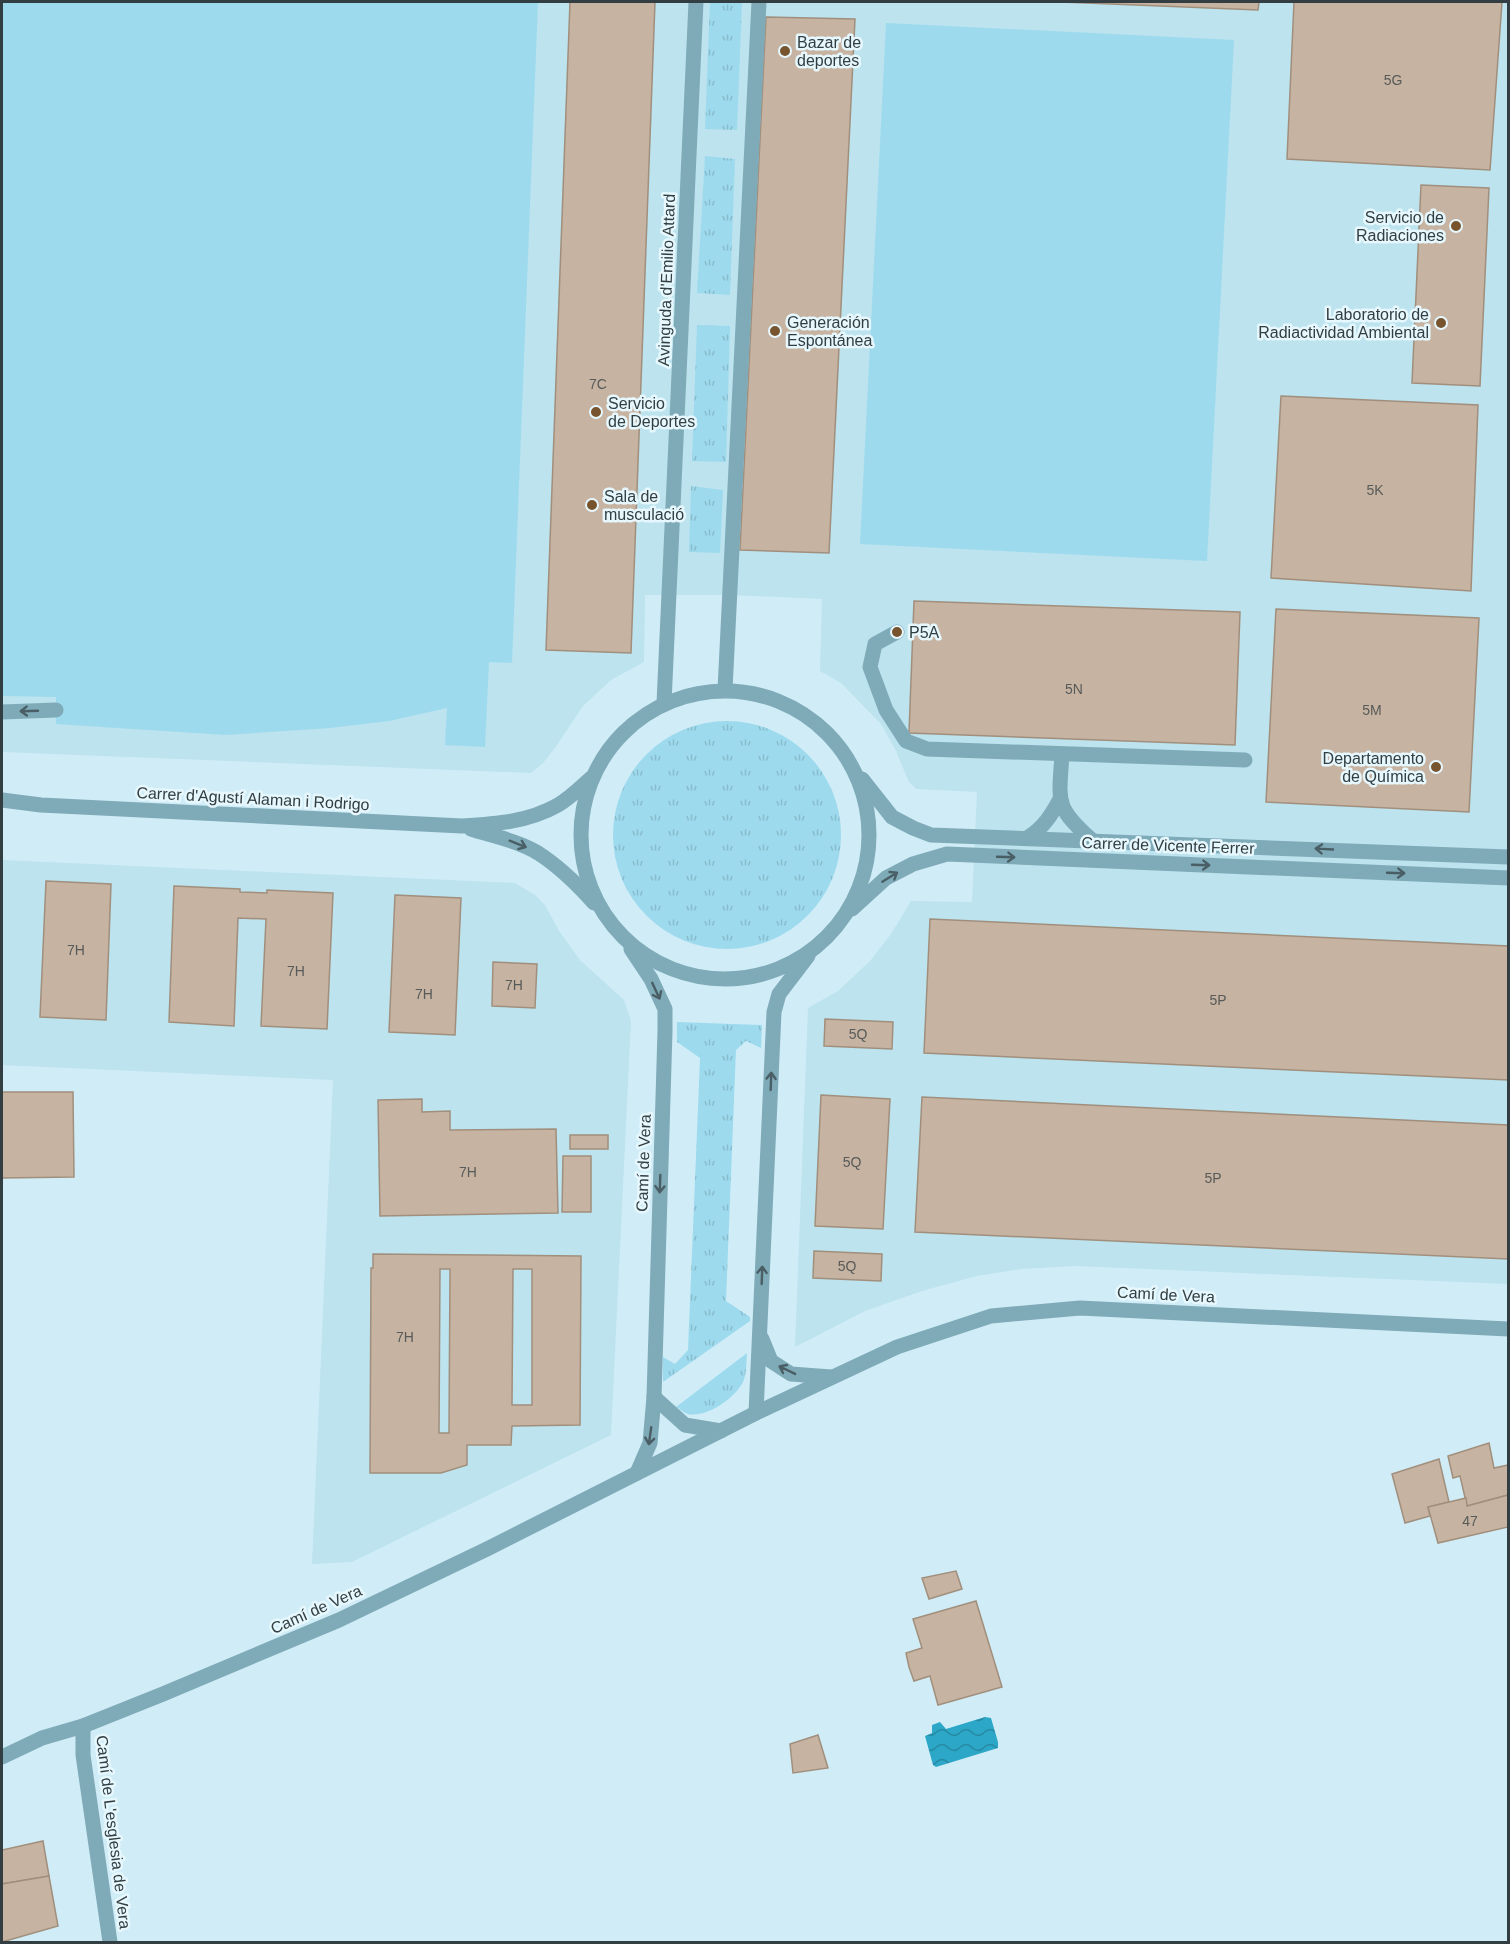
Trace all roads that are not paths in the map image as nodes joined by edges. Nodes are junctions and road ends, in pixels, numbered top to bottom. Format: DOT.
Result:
graph roads {
  1 [pos="696,2"];
  2 [pos="759,2"];
  3 [pos="897,632"];
  4 [pos="725,690"];
  5 [pos="664,703"];
  6 [pos="56,710"];
  7 [pos="2,712"];
  8 [pos="1062,754"];
  9 [pos="1245,760"];
  10 [pos="855,770"];
  11 [pos="591,778"];
  12 [pos="1060,799"];
  13 [pos="3,807"];
  14 [pos="462,826"];
  15 [pos="1027,838"];
  16 [pos="1093,841"];
  17 [pos="1509,857"];
  18 [pos="1509,878"];
  19 [pos="600,909"];
  20 [pos="845,915"];
  21 [pos="626,941"];
  22 [pos="813,949"];
  23 [pos="1509,1329"];
  24 [pos="760,1334"];
  25 [pos="833,1377"];
  26 [pos="654,1397"];
  27 [pos="756,1413"];
  28 [pos="721,1431"];
  29 [pos="637,1473"];
  30 [pos="83,1726"];
  31 [pos="2,1757"];
  32 [pos="110,1942"];
  1 -- 5 [label="street, Avinguda d'Emilio Attard"];
  2 -- 4 [label="street"];
  3 -- 8 [label="street"];
  4 -- 5 [label="street"];
  4 -- 10 [label="street"];
  5 -- 11 [label="street"];
  6 -- 7 [label="street, one-way"];
  8 -- 9 [label="street"];
  8 -- 12 [label="street"];
  10 -- 15 [label="street, Carrer de Vicente Ferrer"];
  10 -- 20 [label="street"];
  11 -- 14 [label="street, Carrer d'Agustí Alaman i Rodrigo"];
  11 -- 19 [label="street"];
  12 -- 15 [label="street"];
  12 -- 16 [label="street"];
  13 -- 14 [label="street, Carrer d'Agustí Alaman i Rodrigo"];
  14 -- 19 [label="street, Carrer d'Agustí Alaman i Rodrigo, one-way"];
  15 -- 16 [label="street, Carrer de Vicente Ferrer"];
  17 -- 16 [label="street, Carrer de Vicente Ferrer, one-way"];
  20 -- 18 [label="street, Carrer de Vicente Ferrer, one-way"];
  19 -- 21 [label="street"];
  20 -- 22 [label="street"];
  21 -- 22 [label="street"];
  21 -- 26 [label="street, Camí de Vera, one-way"];
  24 -- 22 [label="street, Camí de Vera, one-way"];
  23 -- 25 [label="street, Camí de Vera"];
  25 -- 24 [label="street, Camí de Vera, one-way"];
  24 -- 27 [label="street, Camí de Vera"];
  25 -- 27 [label="street, Camí de Vera"];
  26 -- 28 [label="street"];
  26 -- 29 [label="street, Camí de Vera, one-way"];
  27 -- 28 [label="street, Camí de Vera"];
  28 -- 29 [label="street, Camí de Vera"];
  29 -- 30 [label="street, Camí de Vera"];
  30 -- 31 [label="street, Camí de Vera"];
  30 -- 32 [label="street, Camí de L'esglesia de Vera"];
}
